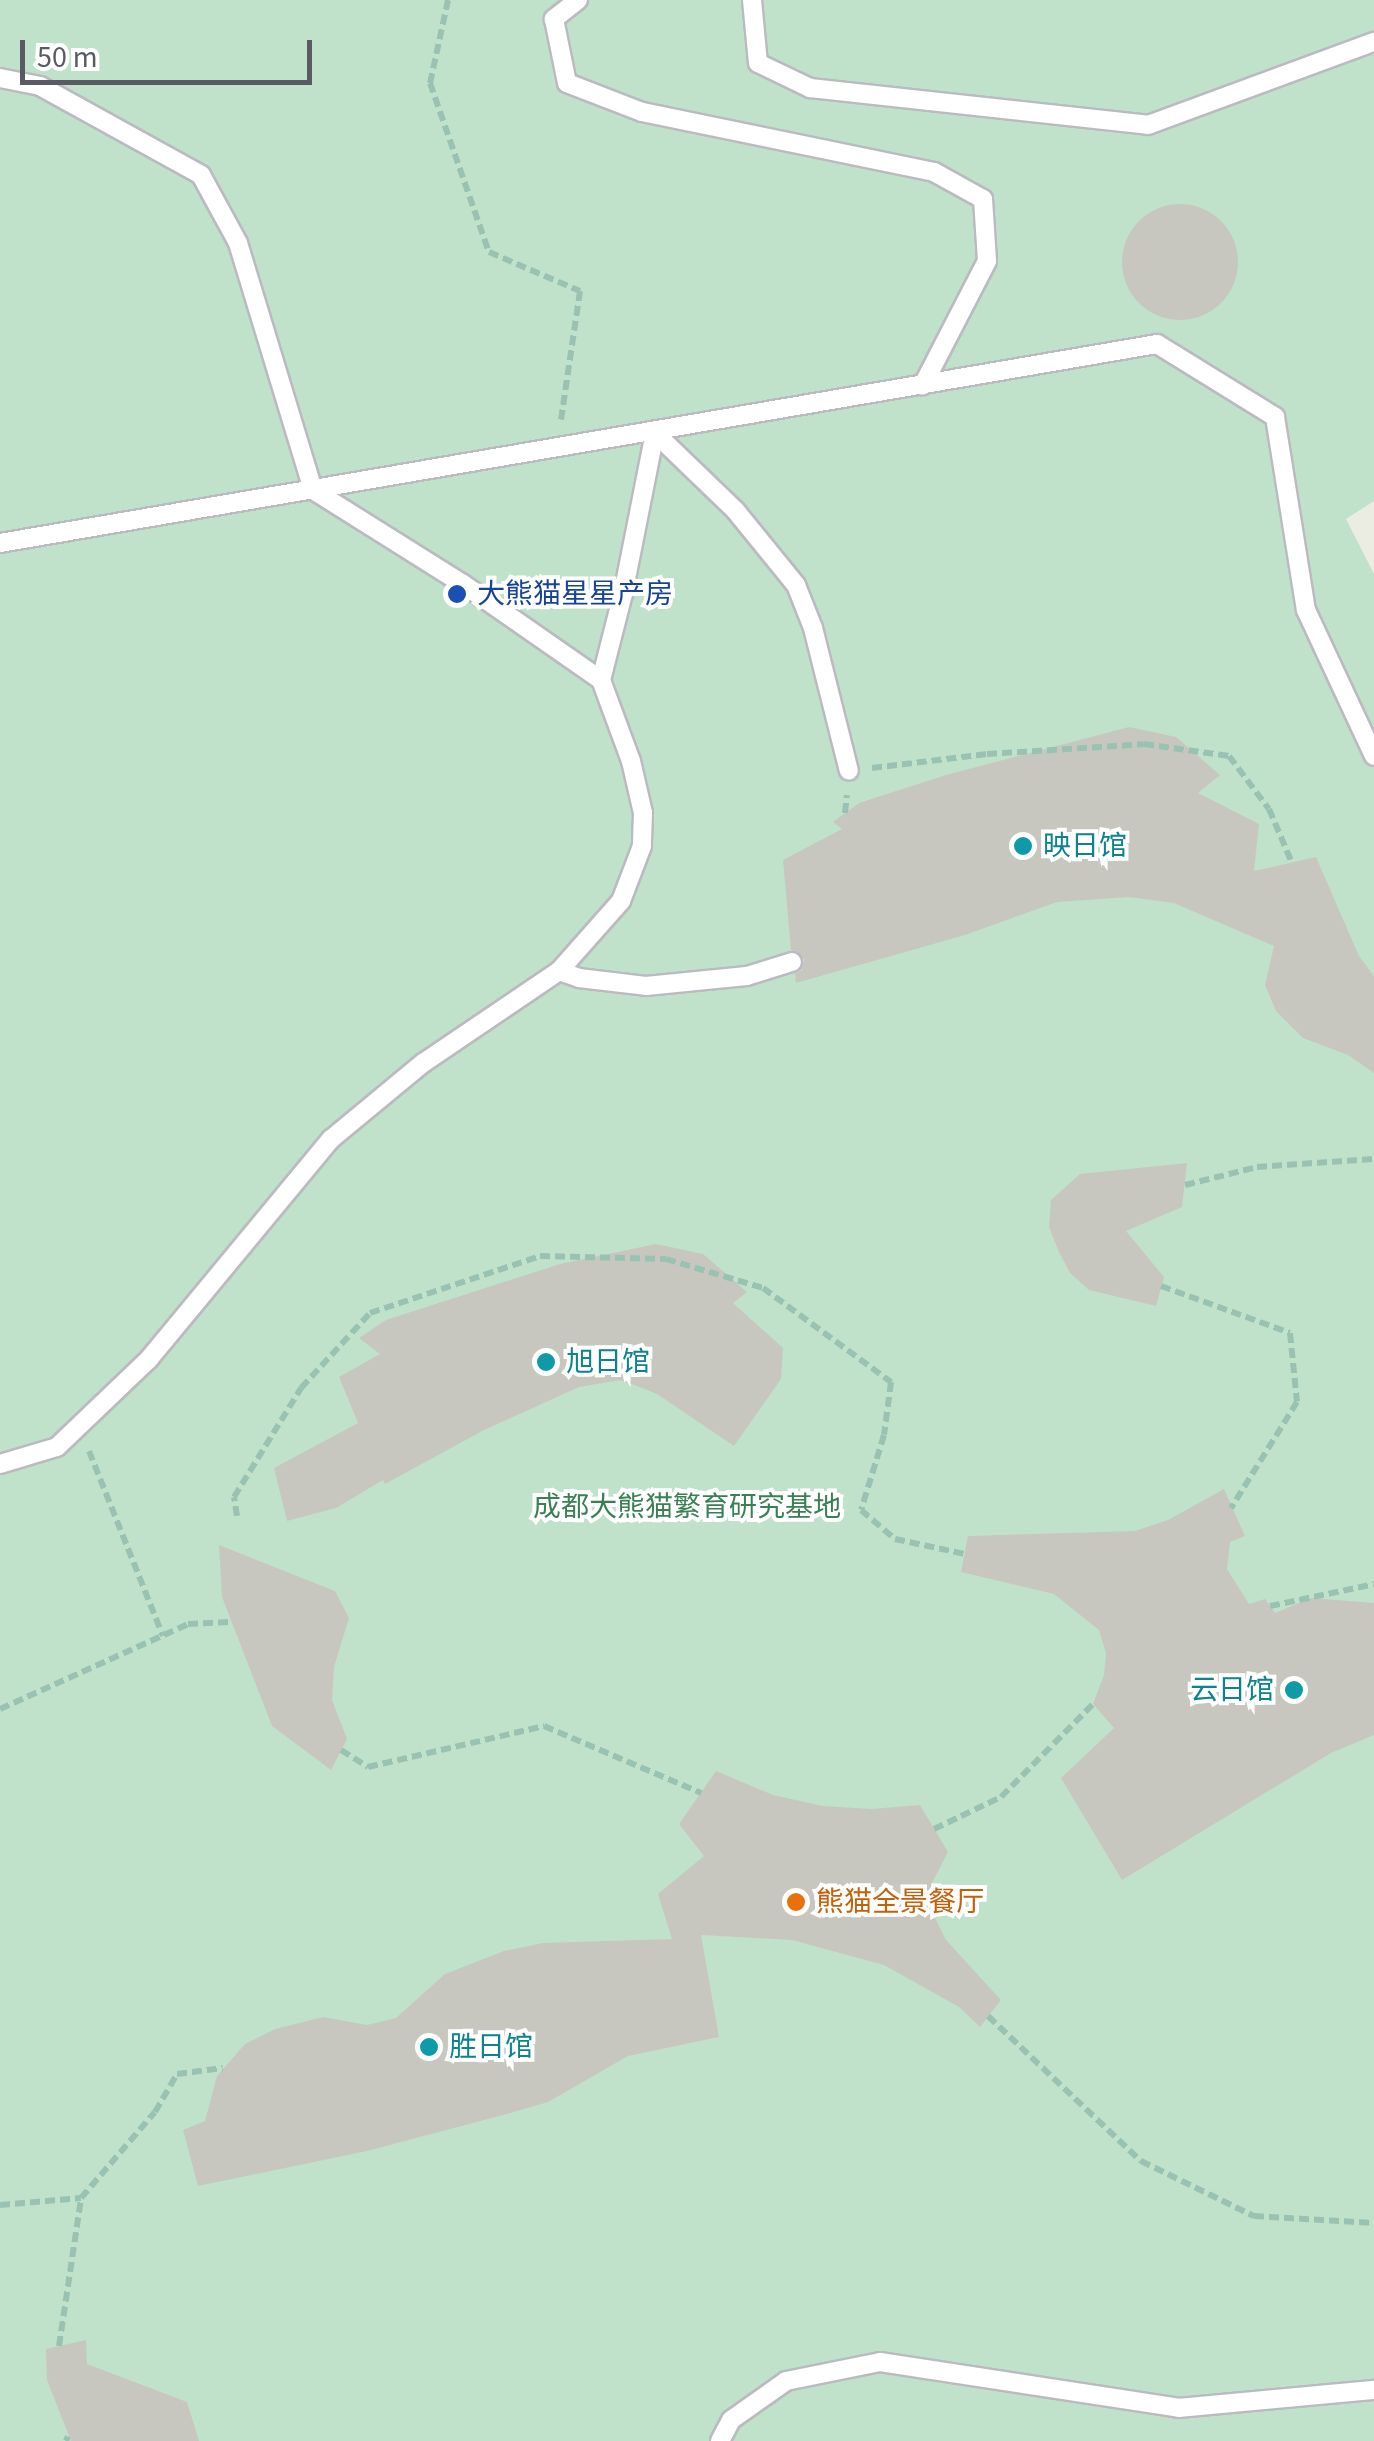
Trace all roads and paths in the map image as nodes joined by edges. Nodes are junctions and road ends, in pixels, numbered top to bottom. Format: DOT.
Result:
graph roads {
  1 [pos="448,0"];
  2 [pos="578,0"];
  3 [pos="752,0"];
  4 [pos="1374,42"];
  5 [pos="0,78"];
  6 [pos="924,385"];
  7 [pos="655,432"];
  8 [pos="557,449"];
  9 [pos="313,490"];
  10 [pos="0,543"];
  11 [pos="601,680"];
  12 [pos="1374,756"];
  13 [pos="849,771"];
  14 [pos="846,813"];
  15 [pos="1292,862"];
  16 [pos="792,962"];
  17 [pos="559,971"];
  18 [pos="1374,1159"];
  19 [pos="1185,1185"];
  20 [pos="1161,1286"];
  21 [pos="79,1427"];
  22 [pos="0,1464"];
  23 [pos="1232,1508"];
  24 [pos="238,1516"];
  25 [pos="965,1554"];
  26 [pos="1374,1584"];
  27 [pos="1270,1606"];
  28 [pos="230,1622"];
  29 [pos="163,1636"];
  30 [pos="1092,1704"];
  31 [pos="0,1709"];
  32 [pos="341,1750"];
  33 [pos="701,1793"];
  34 [pos="934,1830"];
  35 [pos="988,2016"];
  36 [pos="224,2068"];
  37 [pos="82,2198"];
  38 [pos="0,2205"];
  39 [pos="1374,2223"];
  40 [pos="59,2346"];
  41 [pos="1374,2390"];
  42 [pos="720,2441"];
  1 -- 8 [label="path"];
  2 -- 6 [label="lane"];
  3 -- 4 [label="lane"];
  5 -- 9 [label="lane"];
  6 -- 7 [label="lane"];
  6 -- 12 [label="lane"];
  7 -- 8 [label="lane"];
  7 -- 11 [label="lane"];
  7 -- 13 [label="lane"];
  8 -- 9 [label="lane"];
  9 -- 10 [label="lane"];
  9 -- 11 [label="lane"];
  11 -- 17 [label="lane"];
  13 -- 14 [label="path"];
  13 -- 15 [label="path"];
  16 -- 17 [label="lane"];
  17 -- 21 [label="lane"];
  18 -- 19 [label="path"];
  20 -- 23 [label="path"];
  21 -- 22 [label="lane"];
  21 -- 29 [label="path"];
  24 -- 25 [label="path"];
  26 -- 27 [label="path"];
  28 -- 29 [label="path"];
  29 -- 31 [label="path"];
  30 -- 34 [label="path"];
  32 -- 33 [label="path"];
  35 -- 39 [label="path"];
  36 -- 37 [label="path"];
  37 -- 38 [label="path"];
  37 -- 40 [label="path"];
  41 -- 42 [label="lane"];
}
